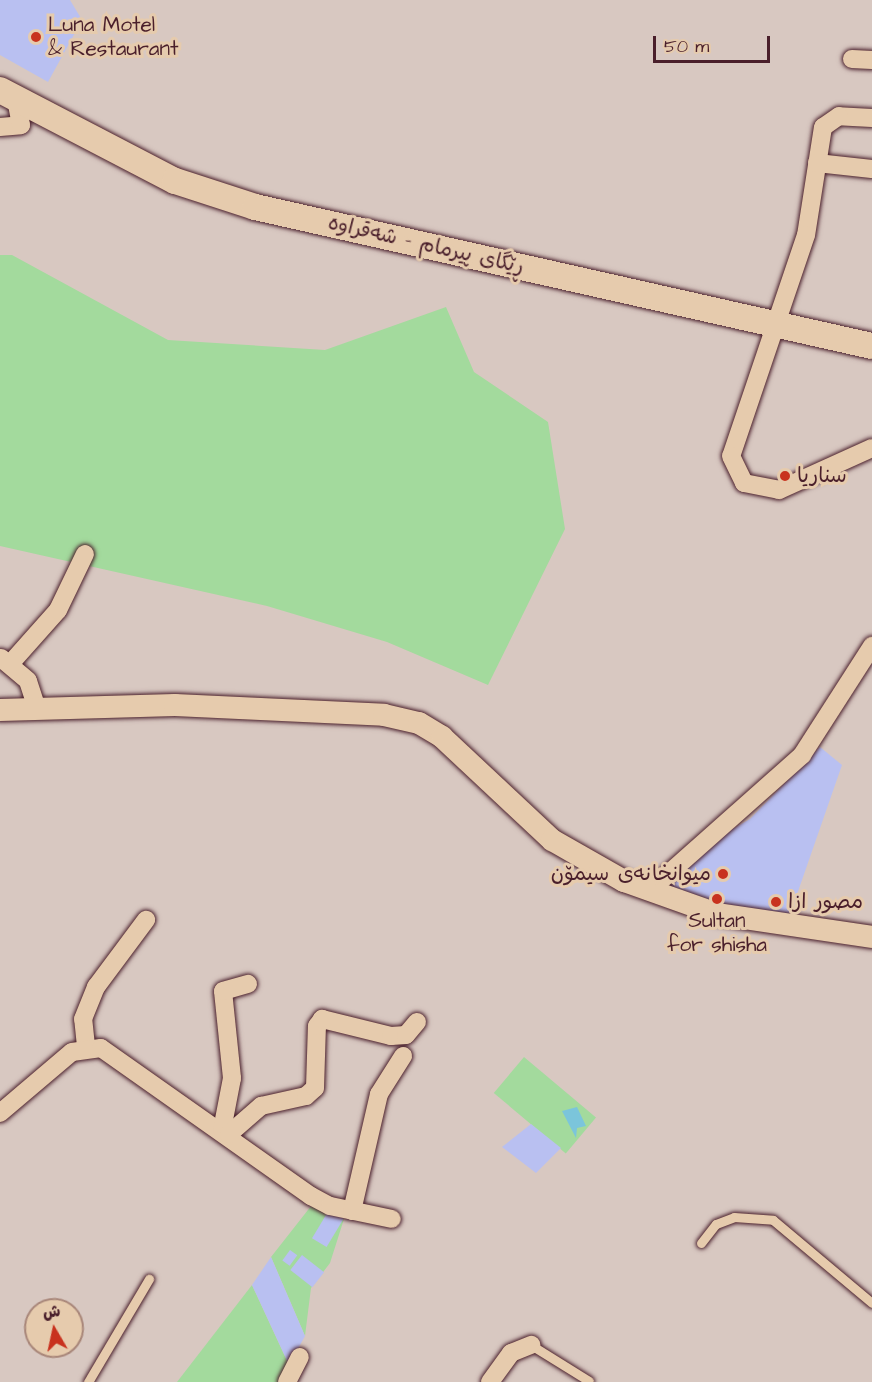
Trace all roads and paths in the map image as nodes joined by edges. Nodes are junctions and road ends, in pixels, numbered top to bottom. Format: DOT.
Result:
graph roads {
  1 [pos="852,58"];
  2 [pos="872,60"];
  3 [pos="8,95"];
  4 [pos="872,118"];
  5 [pos="0,127"];
  6 [pos="817,164"];
  7 [pos="872,169"];
  8 [pos="772,323"];
  9 [pos="872,346"];
  10 [pos="872,448"];
  11 [pos="85,554"];
  12 [pos="872,646"];
  13 [pos="5,661"];
  14 [pos="36,706"];
  15 [pos="0,710"];
  16 [pos="650,891"];
  17 [pos="146,920"];
  18 [pos="872,937"];
  19 [pos="248,984"];
  20 [pos="417,1022"];
  21 [pos="86,1046"];
  22 [pos="403,1056"];
  23 [pos="0,1113"];
  24 [pos="225,1132"];
  25 [pos="352,1211"];
  26 [pos="392,1219"];
  27 [pos="701,1243"];
  28 [pos="149,1279"];
  29 [pos="872,1303"];
  30 [pos="531,1345"];
  31 [pos="300,1357"];
  32 [pos="589,1381"];
  33 [pos="88,1382"];
  34 [pos="287,1382"];
  35 [pos="490,1382"];
  1 -- 2 [label="street"];
  3 -- 5 [label="street"];
  3 -- 8 [label="main road, ڕێگای پیرمام - شەقراوە"];
  4 -- 6 [label="street"];
  6 -- 7 [label="street"];
  6 -- 8 [label="street"];
  8 -- 9 [label="main road, ڕێگای پیرمام - شەقراوە"];
  8 -- 10 [label="street"];
  11 -- 13 [label="street"];
  12 -- 16 [label="street"];
  13 -- 14 [label="street"];
  14 -- 15 [label="street"];
  14 -- 16 [label="street"];
  16 -- 18 [label="street"];
  17 -- 21 [label="street"];
  19 -- 24 [label="street"];
  20 -- 24 [label="street"];
  21 -- 23 [label="street"];
  21 -- 24 [label="street"];
  22 -- 25 [label="street"];
  24 -- 25 [label="street"];
  25 -- 26 [label="street"];
  27 -- 29 [label="lane"];
  28 -- 33 [label="lane"];
  30 -- 32 [label="lane"];
  30 -- 35 [label="street"];
  31 -- 34 [label="street"];
}
